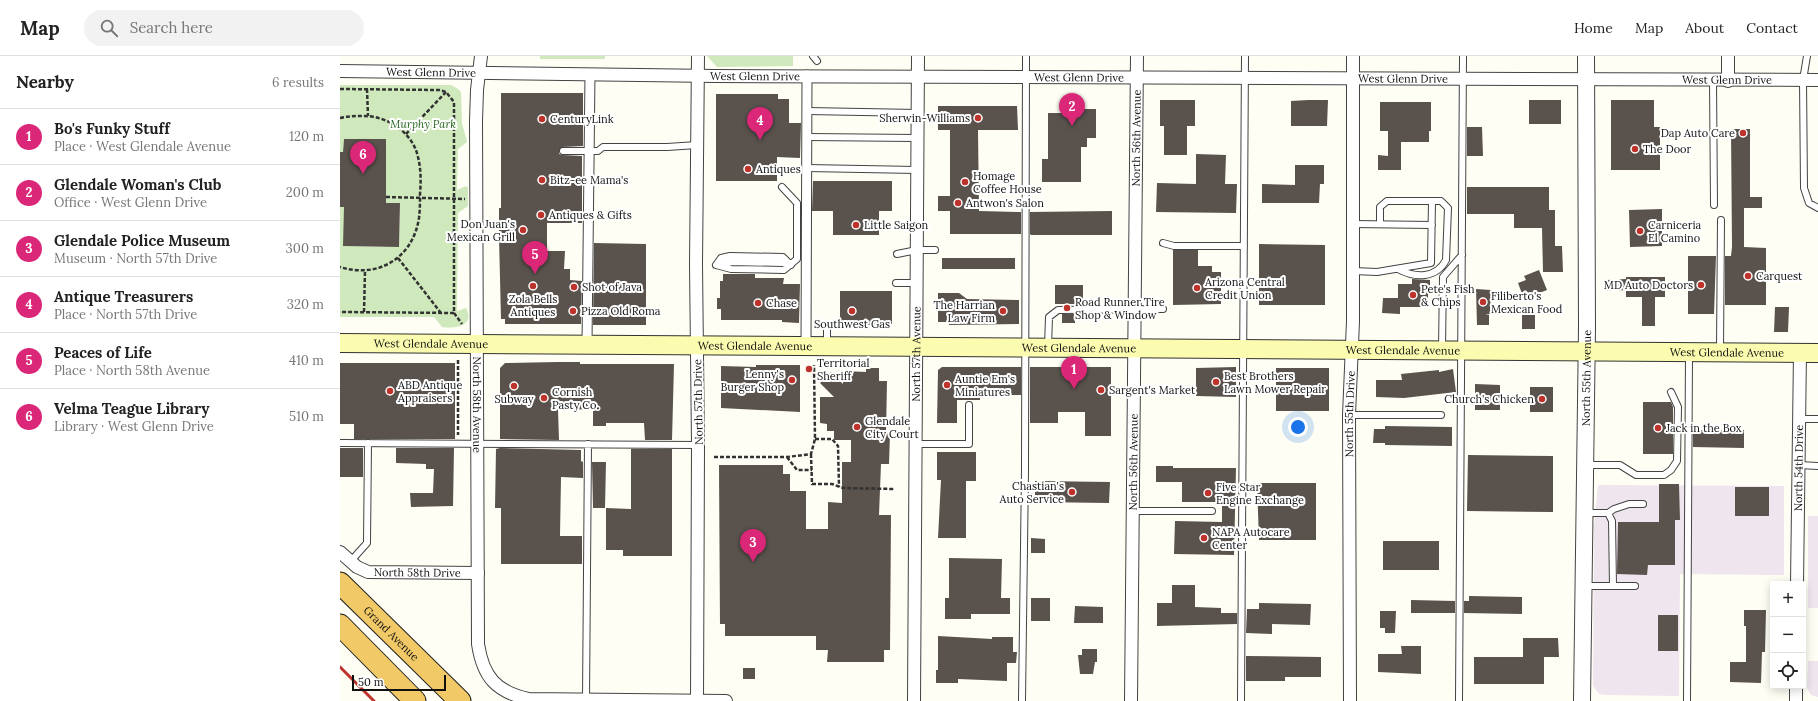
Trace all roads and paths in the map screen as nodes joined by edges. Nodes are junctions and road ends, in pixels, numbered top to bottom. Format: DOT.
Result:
graph roads {
  1 [pos="481,56"];
  2 [pos="698,56"];
  3 [pos="918,56"];
  4 [pos="1026,56"];
  5 [pos="1137,56"];
  6 [pos="1245,56"];
  7 [pos="1353,56"];
  8 [pos="1463,56"];
  9 [pos="1586,56"];
  10 [pos="1728,56"];
  11 [pos="1807,56"];
  12 [pos="340,70"];
  13 [pos="479,73"];
  14 [pos="590,74"];
  15 [pos="698,75"];
  16 [pos="807,75"];
  17 [pos="918,76"];
  18 [pos="1026,76"];
  19 [pos="1137,76"];
  20 [pos="1245,77"];
  21 [pos="1353,78"];
  22 [pos="1463,78"];
  23 [pos="1586,80"];
  24 [pos="1803,80"];
  25 [pos="1818,80"];
  26 [pos="1713,81"];
  27 [pos="1728,81"];
  28 [pos="340,89"];
  29 [pos="367,89"];
  30 [pos="446,92"];
  31 [pos="807,111"];
  32 [pos="918,113"];
  33 [pos="368,116"];
  34 [pos="340,118"];
  35 [pos="406,134"];
  36 [pos="807,138"];
  37 [pos="917,138"];
  38 [pos="697,145"];
  39 [pos="563,151"];
  40 [pos="589,151"];
  41 [pos="807,168"];
  42 [pos="917,170"];
  43 [pos="782,187"];
  44 [pos="386,197"];
  45 [pos="420,199"];
  46 [pos="454,199"];
  47 [pos="467,199"];
  48 [pos="1432,201"];
  49 [pos="1714,205"];
  50 [pos="1818,208"];
  51 [pos="1721,220"];
  52 [pos="1353,224"];
  53 [pos="1380,224"];
  54 [pos="1432,225"];
  55 [pos="1163,243"];
  56 [pos="1244,246"];
  57 [pos="917,250"];
  58 [pos="935,250"];
  59 [pos="897,254"];
  60 [pos="1462,255"];
  61 [pos="398,258"];
  62 [pos="791,265"];
  63 [pos="340,267"];
  64 [pos="1398,269"];
  65 [pos="365,271"];
  66 [pos="1353,271"];
  67 [pos="896,283"];
  68 [pos="917,283"];
  69 [pos="1136,308"];
  70 [pos="1163,309"];
  71 [pos="340,312"];
  72 [pos="364,312"];
  73 [pos="454,313"];
  74 [pos="442,314"];
  75 [pos="462,324"];
  76 [pos="827,326"];
  77 [pos="340,343"];
  78 [pos="477,343"];
  79 [pos="587,344"];
  80 [pos="697,345"];
  81 [pos="806,346"];
  82 [pos="827,346"];
  83 [pos="917,346"];
  84 [pos="1026,346"];
  85 [pos="1048,347"];
  86 [pos="1136,348"];
  87 [pos="1243,348"];
  88 [pos="1352,349"];
  89 [pos="1442,349"];
  90 [pos="1461,349"];
  91 [pos="1587,350"];
  92 [pos="1689,352"];
  93 [pos="1720,352"];
  94 [pos="1800,352"];
  95 [pos="1818,353"];
  96 [pos="458,360"];
  97 [pos="814,365"];
  98 [pos="1671,392"];
  99 [pos="969,405"];
  100 [pos="1441,415"];
  101 [pos="1349,416"];
  102 [pos="1799,419"];
  103 [pos="1818,419"];
  104 [pos="815,439"];
  105 [pos="340,443"];
  106 [pos="368,443"];
  107 [pos="458,444"];
  108 [pos="478,444"];
  109 [pos="588,444"];
  110 [pos="916,444"];
  111 [pos="698,445"];
  112 [pos="812,454"];
  113 [pos="714,457"];
  114 [pos="787,457"];
  115 [pos="1585,465"];
  116 [pos="1799,465"];
  117 [pos="1818,466"];
  118 [pos="812,470"];
  119 [pos="839,487"];
  120 [pos="895,489"];
  121 [pos="1643,504"];
  122 [pos="1133,511"];
  123 [pos="1212,511"];
  124 [pos="1584,513"];
  125 [pos="1608,513"];
  126 [pos="340,552"];
  127 [pos="350,562"];
  128 [pos="478,573"];
  129 [pos="1798,581"];
  130 [pos="340,583"];
  131 [pos="1583,586"];
  132 [pos="1613,586"];
  133 [pos="1635,586"];
  134 [pos="340,625"];
  135 [pos="1796,689"];
  136 [pos="586,700"];
  137 [pos="415,701"];
  138 [pos="460,701"];
  139 [pos="697,701"];
  140 [pos="726,701"];
  141 [pos="914,701"];
  142 [pos="1022,701"];
  143 [pos="1132,701"];
  144 [pos="1242,701"];
  145 [pos="1350,701"];
  146 [pos="1459,701"];
  147 [pos="1582,701"];
  148 [pos="1687,701"];
  149 [pos="1796,701"];
  1 -- 13 [label="street, North 58th Avenue"];
  2 -- 15 [label="street, North 57th Drive"];
  3 -- 17 [label="street, North 57th Avenue"];
  4 -- 18 [label="lane"];
  5 -- 19 [label="street, North 56th Avenue"];
  6 -- 20 [label="lane"];
  7 -- 21 [label="street, North 55th Drive"];
  8 -- 22 [label="lane"];
  9 -- 23 [label="street, North 55th Avenue"];
  10 -- 27 [label="street"];
  11 -- 24 [label="lane"];
  12 -- 13 [label="street, West Glenn Drive"];
  13 -- 14 [label="street, West Glenn Drive"];
  13 -- 78 [label="street, North 58th Avenue"];
  14 -- 15 [label="street, West Glenn Drive"];
  14 -- 40 [label="street"];
  15 -- 16 [label="street, West Glenn Drive"];
  15 -- 38 [label="street, North 57th Drive"];
  16 -- 17 [label="street, West Glenn Drive"];
  16 -- 31 [label="street"];
  17 -- 18 [label="street, West Glenn Drive"];
  17 -- 32 [label="street, North 57th Avenue"];
  18 -- 19 [label="street, West Glenn Drive"];
  18 -- 84 [label="lane"];
  19 -- 20 [label="street, West Glenn Drive"];
  19 -- 69 [label="street, North 56th Avenue"];
  20 -- 21 [label="street, West Glenn Drive"];
  20 -- 56 [label="lane"];
  21 -- 22 [label="street, West Glenn Drive"];
  21 -- 52 [label="street, North 55th Drive"];
  22 -- 23 [label="street, West Glenn Drive"];
  22 -- 60 [label="lane"];
  23 -- 26 [label="street, West Glenn Drive"];
  23 -- 91 [label="street, North 55th Avenue"];
  24 -- 25 [label="street, West Glenn Drive"];
  24 -- 27 [label="street, West Glenn Drive"];
  24 -- 50 [label="lane"];
  26 -- 27 [label="street, West Glenn Drive"];
  26 -- 49 [label="lane"];
  28 -- 29 [label="path"];
  29 -- 30 [label="path"];
  29 -- 33 [label="path"];
  30 -- 35 [label="path"];
  30 -- 46 [label="path"];
  31 -- 32 [label="lane"];
  31 -- 36 [label="street"];
  32 -- 37 [label="street, North 57th Avenue"];
  33 -- 34 [label="path"];
  33 -- 35 [label="path"];
  35 -- 45 [label="path"];
  36 -- 37 [label="lane"];
  36 -- 41 [label="street"];
  37 -- 42 [label="street, North 57th Avenue"];
  38 -- 40 [label="lane"];
  38 -- 80 [label="street, North 57th Drive"];
  39 -- 40 [label="lane"];
  40 -- 79 [label="street"];
  41 -- 42 [label="lane"];
  41 -- 81 [label="street"];
  42 -- 57 [label="street, North 57th Avenue"];
  43 -- 62 [label="lane"];
  44 -- 45 [label="path"];
  45 -- 46 [label="path"];
  45 -- 61 [label="path"];
  46 -- 47 [label="path"];
  46 -- 73 [label="path"];
  48 -- 53 [label="lane"];
  48 -- 54 [label="lane"];
  48 -- 64 [label="lane"];
  51 -- 93 [label="lane"];
  52 -- 53 [label="lane"];
  52 -- 66 [label="street, North 55th Drive"];
  53 -- 54 [label="lane"];
  54 -- 64 [label="lane"];
  55 -- 56 [label="lane"];
  56 -- 87 [label="lane"];
  57 -- 58 [label="lane"];
  57 -- 59 [label="lane"];
  57 -- 68 [label="street, North 57th Avenue"];
  60 -- 89 [label="lane"];
  60 -- 90 [label="lane"];
  61 -- 65 [label="path"];
  61 -- 74 [label="path"];
  62 -- 62 [label="lane"];
  63 -- 65 [label="path"];
  64 -- 66 [label="lane"];
  65 -- 72 [label="path"];
  66 -- 88 [label="street, North 55th Drive"];
  67 -- 68 [label="lane"];
  68 -- 83 [label="street, North 57th Avenue"];
  69 -- 70 [label="lane"];
  69 -- 85 [label="lane"];
  69 -- 86 [label="street, North 56th Avenue"];
  71 -- 72 [label="path"];
  72 -- 74 [label="path"];
  73 -- 74 [label="path"];
  73 -- 75 [label="path"];
  76 -- 82 [label="lane"];
  77 -- 78 [label="main road, West Glendale Avenue"];
  78 -- 79 [label="main road, West Glendale Avenue"];
  78 -- 108 [label="street, North 58th Avenue"];
  79 -- 80 [label="main road, West Glendale Avenue"];
  80 -- 81 [label="main road, West Glendale Avenue"];
  80 -- 111 [label="street, North 57th Drive"];
  81 -- 82 [label="main road, West Glendale Avenue"];
  82 -- 83 [label="main road, West Glendale Avenue"];
  83 -- 84 [label="main road, West Glendale Avenue"];
  83 -- 110 [label="street, North 57th Avenue"];
  84 -- 85 [label="main road, West Glendale Avenue"];
  84 -- 142 [label="lane"];
  85 -- 86 [label="main road, West Glendale Avenue"];
  86 -- 87 [label="main road, West Glendale Avenue"];
  86 -- 122 [label="street, North 56th Avenue"];
  87 -- 88 [label="main road, West Glendale Avenue"];
  87 -- 144 [label="lane"];
  88 -- 89 [label="main road, West Glendale Avenue"];
  88 -- 101 [label="street, North 55th Drive"];
  89 -- 90 [label="main road, West Glendale Avenue"];
  90 -- 91 [label="main road, West Glendale Avenue"];
  90 -- 146 [label="lane"];
  91 -- 92 [label="main road, West Glendale Avenue"];
  91 -- 115 [label="street, North 55th Avenue"];
  92 -- 93 [label="main road, West Glendale Avenue"];
  92 -- 148 [label="lane"];
  93 -- 94 [label="main road, West Glendale Avenue"];
  94 -- 95 [label="main road, West Glendale Avenue"];
  94 -- 102 [label="street, North 54th Drive"];
  96 -- 107 [label="path"];
  97 -- 104 [label="path"];
  98 -- 115 [label="lane"];
  99 -- 110 [label="lane"];
  100 -- 101 [label="lane"];
  101 -- 145 [label="street, North 55th Drive"];
  102 -- 103 [label="lane"];
  102 -- 116 [label="street, North 54th Drive"];
  104 -- 112 [label="path"];
  104 -- 119 [label="path"];
  105 -- 106 [label="lane"];
  106 -- 107 [label="lane"];
  106 -- 127 [label="lane"];
  107 -- 108 [label="lane"];
  108 -- 109 [label="lane"];
  108 -- 128 [label="street, North 58th Avenue"];
  109 -- 111 [label="lane"];
  109 -- 136 [label="lane"];
  110 -- 141 [label="street, North 57th Avenue"];
  111 -- 139 [label="street, North 57th Drive"];
  112 -- 114 [label="path"];
  112 -- 118 [label="path"];
  113 -- 114 [label="path"];
  114 -- 118 [label="path"];
  115 -- 124 [label="street, North 55th Avenue"];
  116 -- 117 [label="lane"];
  116 -- 129 [label="street, North 54th Drive"];
  118 -- 119 [label="path"];
  119 -- 120 [label="path"];
  121 -- 125 [label="lane"];
  122 -- 123 [label="lane"];
  122 -- 143 [label="street, North 56th Avenue"];
  124 -- 125 [label="lane"];
  124 -- 131 [label="street, North 55th Avenue"];
  125 -- 132 [label="lane"];
  126 -- 127 [label="street, North 58th Drive"];
  127 -- 128 [label="street, North 58th Drive"];
  128 -- 136 [label="street, North 58th Avenue"];
  130 -- 138 [label="highway, Grand Avenue"];
  131 -- 132 [label="lane"];
  131 -- 147 [label="street, North 55th Avenue"];
  132 -- 133 [label="lane"];
  134 -- 137 [label="highway"];
  135 -- 149 [label="street"];
  136 -- 139 [label="street"];
  139 -- 140 [label="street"];
}
